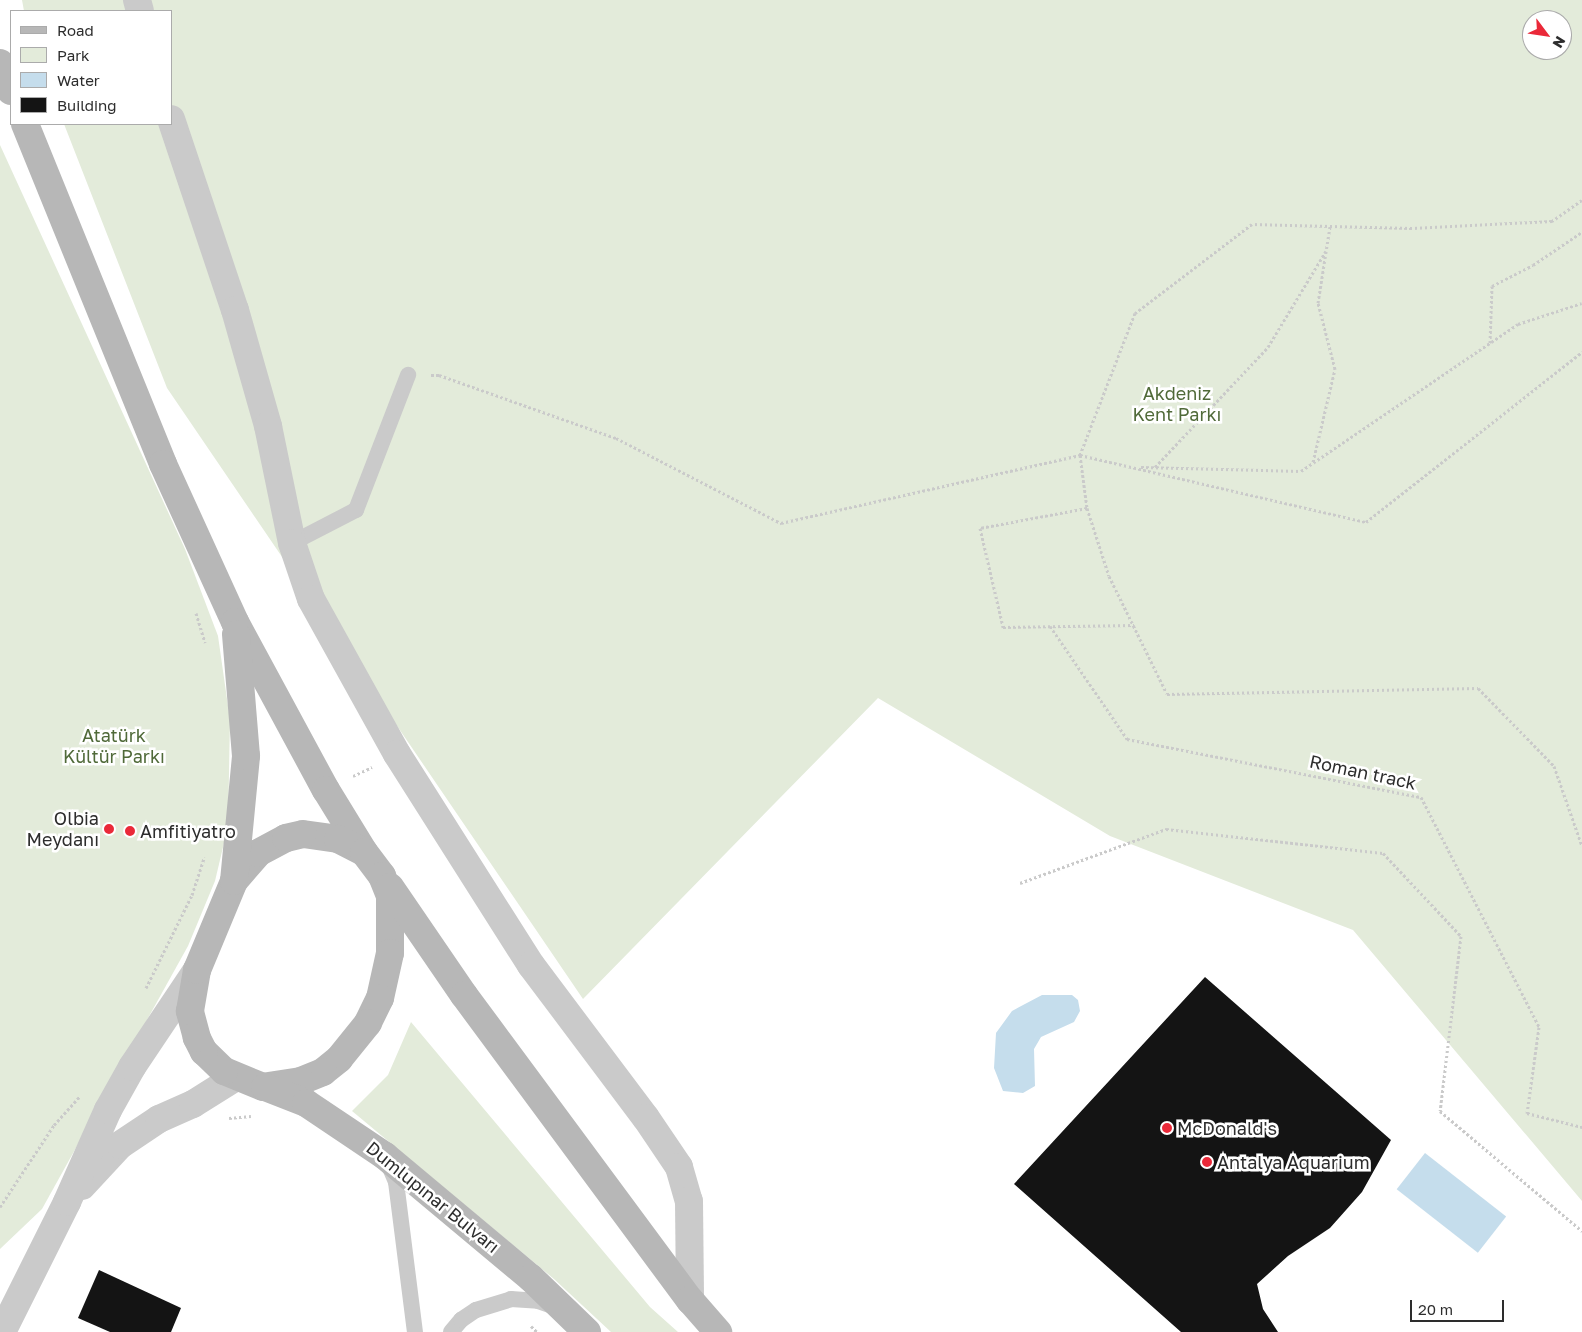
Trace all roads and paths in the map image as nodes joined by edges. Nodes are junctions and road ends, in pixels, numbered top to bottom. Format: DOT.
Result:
graph roads {
  1 [pos="0,63"];
  2 [pos="10,88"];
  3 [pos="172,122"];
  4 [pos="25,125"];
  5 [pos="1582,200"];
  6 [pos="1330,226"];
  7 [pos="1582,232"];
  8 [pos="1326,251"];
  9 [pos="1582,303"];
  10 [pos="1490,343"];
  11 [pos="1582,352"];
  12 [pos="408,375"];
  13 [pos="1080,455"];
  14 [pos="1313,463"];
  15 [pos="1132,467"];
  16 [pos="1155,468"];
  17 [pos="1087,508"];
  18 [pos="292,543"];
  19 [pos="194,608"];
  20 [pos="235,622"];
  21 [pos="1050,626"];
  22 [pos="1134,626"];
  23 [pos="207,651"];
  24 [pos="1582,845"];
  25 [pos="207,847"];
  26 [pos="364,852"];
  27 [pos="382,876"];
  28 [pos="234,881"];
  29 [pos="1020,883"];
  30 [pos="197,970"];
  31 [pos="143,993"];
  32 [pos="236,1077"];
  33 [pos="263,1087"];
  34 [pos="86,1090"];
  35 [pos="260,1116"];
  36 [pos="223,1118"];
  37 [pos="1582,1127"];
  38 [pos="385,1156"];
  39 [pos="67,1202"];
  40 [pos="0,1207"];
  41 [pos="1582,1230"];
  42 [pos="690,1300"];
  43 [pos="505,1301"];
  44 [pos="565,1310"];
  45 [pos="2,1332"];
  46 [pos="415,1332"];
  47 [pos="451,1332"];
  48 [pos="538,1332"];
  49 [pos="587,1332"];
  50 [pos="718,1332"];
  1 -- 2 [label="main road"];
  3 -- 18 [label="street"];
  4 -- 20 [label="main road"];
  5 -- 6 [label="path"];
  6 -- 8 [label="path"];
  6 -- 13 [label="path"];
  7 -- 10 [label="path"];
  8 -- 14 [label="path"];
  8 -- 16 [label="path"];
  9 -- 10 [label="path"];
  10 -- 14 [label="path"];
  11 -- 15 [label="path"];
  12 -- 13 [label="path"];
  12 -- 18 [label="lane"];
  13 -- 15 [label="path"];
  13 -- 17 [label="path"];
  14 -- 16 [label="path"];
  15 -- 16 [label="path"];
  17 -- 21 [label="path"];
  17 -- 22 [label="path"];
  18 -- 42 [label="street"];
  19 -- 23 [label="path"];
  20 -- 26 [label="main road"];
  20 -- 28 [label="main road"];
  21 -- 22 [label="path"];
  21 -- 37 [label="path, Roman track"];
  22 -- 24 [label="path"];
  25 -- 31 [label="path"];
  26 -- 27 [label="main road"];
  26 -- 28 [label="main road"];
  27 -- 33 [label="main road"];
  27 -- 42 [label="main road"];
  28 -- 30 [label="main road, Dumlupınar Bulvarı"];
  29 -- 41 [label="path"];
  30 -- 32 [label="main road, Dumlupınar Bulvarı"];
  30 -- 39 [label="street"];
  32 -- 33 [label="main road, Dumlupınar Bulvarı"];
  32 -- 39 [label="street"];
  33 -- 38 [label="main road, Dumlupınar Bulvarı"];
  34 -- 40 [label="path"];
  35 -- 36 [label="path"];
  38 -- 44 [label="main road, Dumlupınar Bulvarı"];
  38 -- 46 [label="lane"];
  39 -- 45 [label="street"];
  42 -- 50 [label="main road"];
  43 -- 44 [label="lane"];
  43 -- 47 [label="lane"];
  43 -- 48 [label="path"];
  44 -- 49 [label="main road, Dumlupınar Bulvarı"];
}
